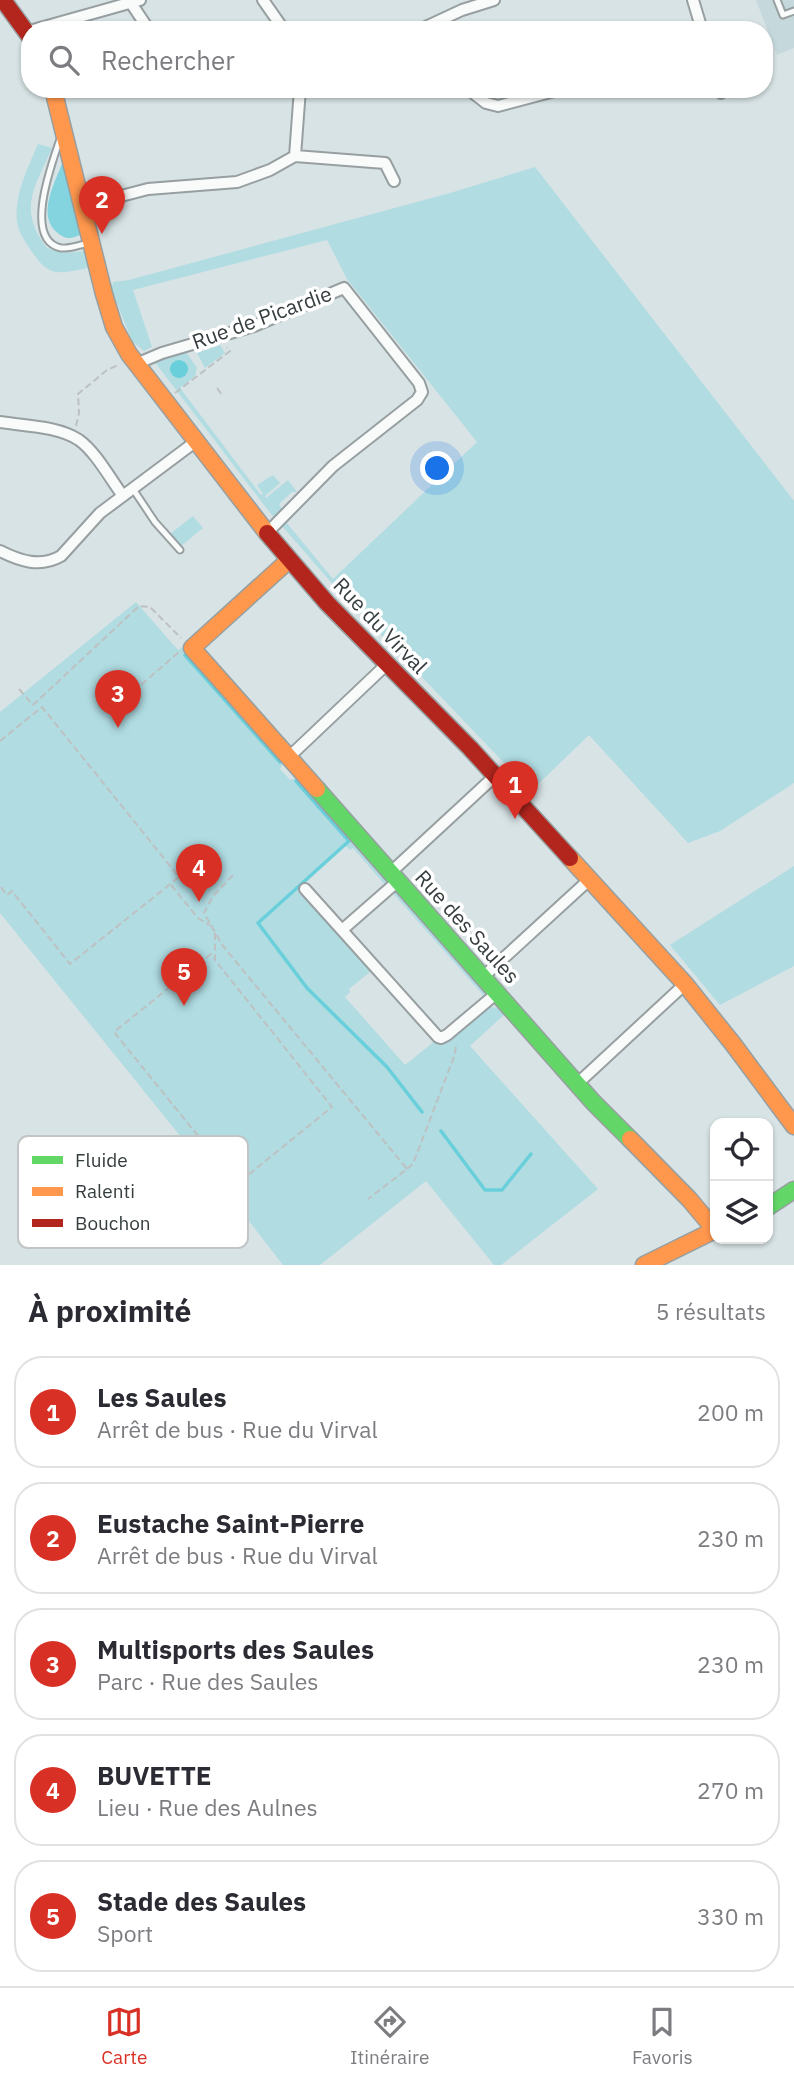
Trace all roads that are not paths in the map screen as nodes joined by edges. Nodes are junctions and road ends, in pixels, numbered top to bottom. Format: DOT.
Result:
graph roads {
  1 [pos="263,0"];
  2 [pos="494,0"];
  3 [pos="693,0"];
  4 [pos="777,0"];
  5 [pos="136,2"];
  6 [pos="3,4"];
  7 [pos="794,11"];
  8 [pos="69,21"];
  9 [pos="145,21"];
  10 [pos="278,21"];
  11 [pos="438,21"];
  12 [pos="699,21"];
  13 [pos="21,23"];
  14 [pos="55,98"];
  15 [pos="299,98"];
  16 [pos="480,98"];
  17 [pos="528,98"];
  18 [pos="63,127"];
  19 [pos="295,156"];
  20 [pos="394,181"];
  21 [pos="83,206"];
  22 [pos="91,242"];
  23 [pos="134,361"];
  24 [pos="0,422"];
  25 [pos="195,442"];
  26 [pos="133,489"];
  27 [pos="123,496"];
  28 [pos="267,533"];
  29 [pos="180,550"];
  30 [pos="0,551"];
  31 [pos="289,560"];
  32 [pos="387,664"];
  33 [pos="289,757"];
  34 [pos="496,775"];
  35 [pos="394,877"];
  36 [pos="590,879"];
  37 [pos="305,889"];
  38 [pos="342,930"];
  39 [pos="483,977"];
  40 [pos="685,984"];
  41 [pos="497,993"];
  42 [pos="577,1084"];
  43 [pos="794,1126"];
  44 [pos="794,1190"];
  45 [pos="773,1204"];
  46 [pos="710,1224"];
  47 [pos="710,1232"];
  48 [pos="644,1265"];
  1 -- 10 [label="street"];
  2 -- 11 [label="street"];
  3 -- 12 [label="street"];
  4 -- 7 [label="lane"];
  5 -- 8 [label="street"];
  5 -- 9 [label="street"];
  6 -- 13 [label="street"];
  14 -- 18 [label="street, Rue du Virval"];
  15 -- 19 [label="street"];
  16 -- 17 [label="street"];
  18 -- 21 [label="street, Rue du Virval"];
  18 -- 22 [label="lane"];
  19 -- 20 [label="street"];
  19 -- 21 [label="street"];
  21 -- 22 [label="street, Rue du Virval"];
  22 -- 23 [label="street, Rue du Virval"];
  23 -- 25 [label="street, Rue du Virval"];
  23 -- 28 [label="street, Rue de Picardie"];
  24 -- 27 [label="street"];
  25 -- 26 [label="street"];
  25 -- 28 [label="street, Rue du Virval"];
  26 -- 27 [label="street"];
  26 -- 29 [label="lane"];
  27 -- 30 [label="street"];
  28 -- 31 [label="street, Rue du Virval"];
  31 -- 32 [label="street, Rue du Virval"];
  31 -- 33 [label="street, Rue des Saules"];
  32 -- 33 [label="street"];
  32 -- 34 [label="street, Rue du Virval"];
  33 -- 35 [label="street, Rue des Saules"];
  34 -- 35 [label="street"];
  34 -- 36 [label="street, Rue du Virval"];
  35 -- 38 [label="street"];
  35 -- 39 [label="street, Rue des Saules"];
  36 -- 39 [label="street"];
  36 -- 40 [label="street, Rue du Virval"];
  37 -- 38 [label="street"];
  38 -- 41 [label="street"];
  39 -- 41 [label="street, Rue des Saules"];
  40 -- 42 [label="street"];
  40 -- 43 [label="street, Rue du Virval"];
  41 -- 42 [label="street, Rue des Saules"];
  42 -- 46 [label="street, Rue des Saules"];
  44 -- 45 [label="street"];
  47 -- 48 [label="street"];
}
